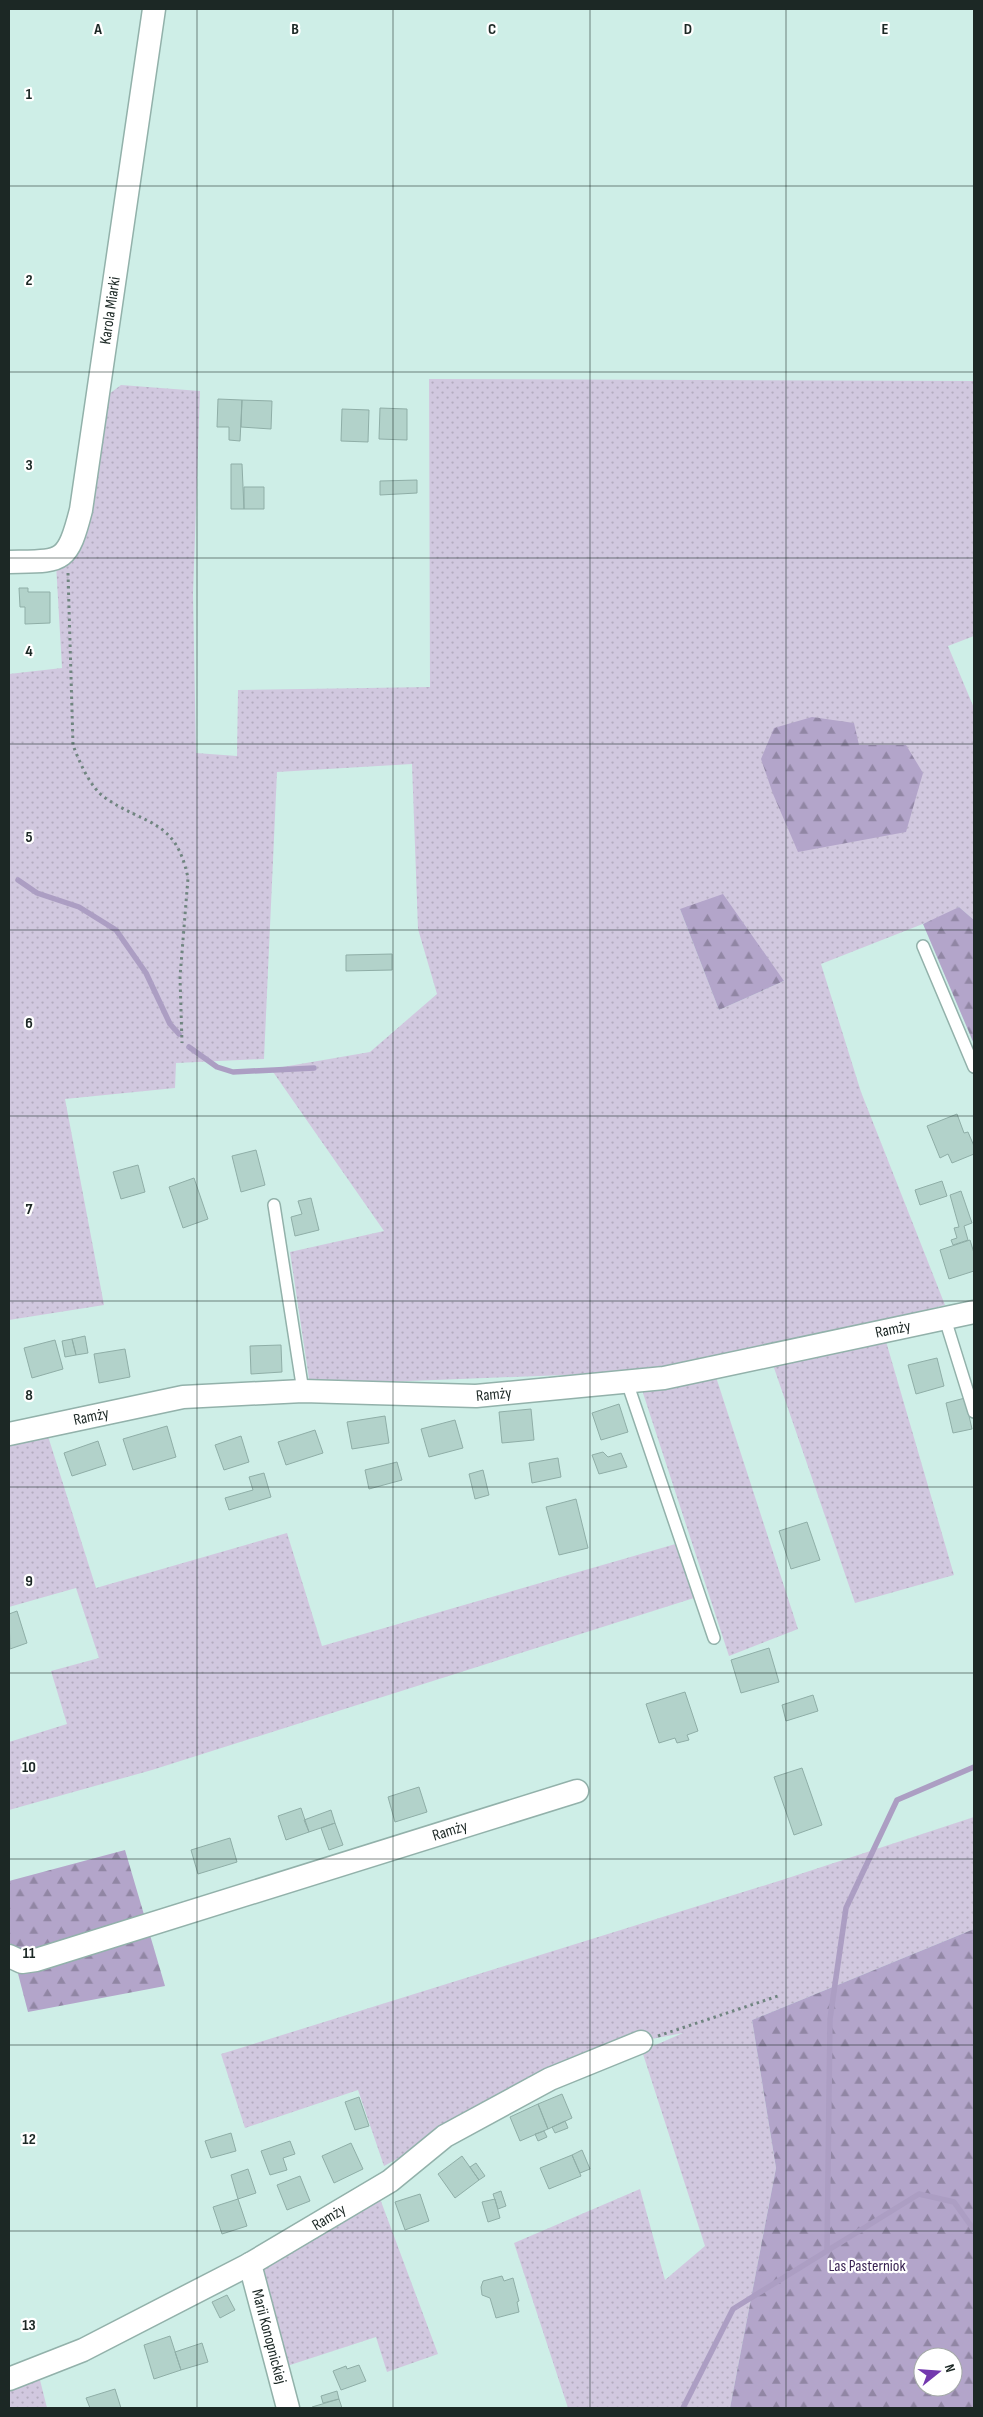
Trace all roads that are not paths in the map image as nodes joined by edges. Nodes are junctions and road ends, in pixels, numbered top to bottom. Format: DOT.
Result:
graph roads {
  1 [pos="154,9"];
  2 [pos="9,562"];
  3 [pos="923,946"];
  4 [pos="974,1067"];
  5 [pos="274,1205"];
  6 [pos="974,1312"];
  7 [pos="945,1319"];
  8 [pos="627,1382"];
  9 [pos="303,1391"];
  10 [pos="974,1412"];
  11 [pos="9,1434"];
  12 [pos="714,1638"];
  13 [pos="577,1791"];
  14 [pos="9,1956"];
  15 [pos="641,2042"];
  16 [pos="250,2264"];
  17 [pos="9,2379"];
  18 [pos="288,2408"];
  1 -- 2 [label="street, Karola Miarki"];
  3 -- 4 [label="lane"];
  5 -- 9 [label="lane"];
  6 -- 7 [label="street, Ramży"];
  7 -- 8 [label="street, Ramży"];
  7 -- 10 [label="lane"];
  8 -- 9 [label="street, Ramży"];
  8 -- 12 [label="lane"];
  9 -- 11 [label="street, Ramży"];
  13 -- 14 [label="street, Ramży"];
  15 -- 16 [label="street, Ramży"];
  16 -- 17 [label="street, Ramży"];
  16 -- 18 [label="street, Marii Konopnickiej"];
}
